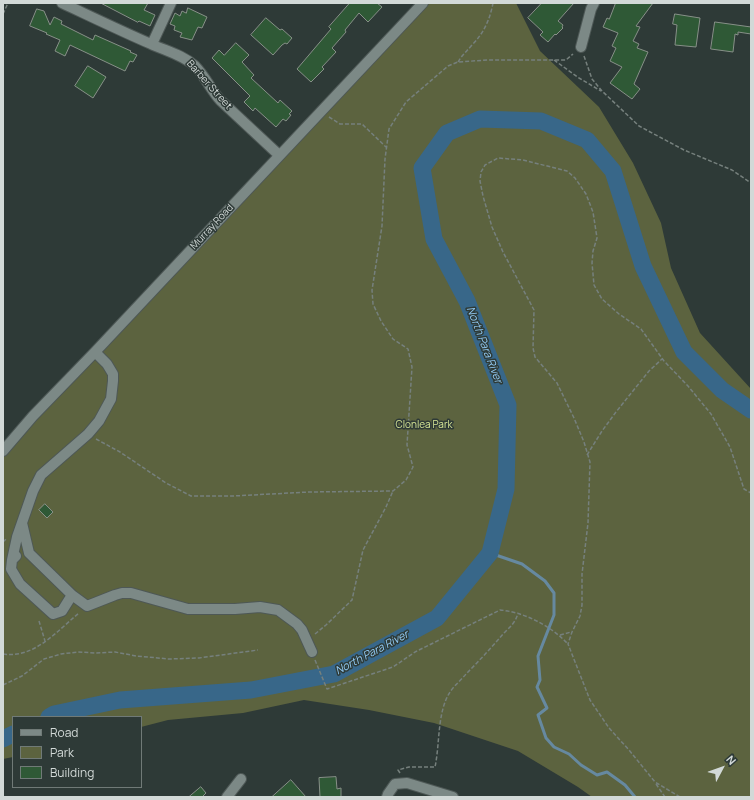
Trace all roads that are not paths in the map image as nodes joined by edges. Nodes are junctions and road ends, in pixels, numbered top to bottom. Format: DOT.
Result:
graph roads {
  1 [pos="62,3"];
  2 [pos="171,3"];
  3 [pos="423,3"];
  4 [pos="594,3"];
  5 [pos="152,44"];
  6 [pos="581,47"];
  7 [pos="279,155"];
  8 [pos="95,352"];
  9 [pos="3,451"];
  10 [pos="22,523"];
  11 [pos="29,553"];
  12 [pos="12,560"];
  13 [pos="72,595"];
  14 [pos="312,652"];
  15 [pos="241,779"];
  16 [pos="227,797"];
  17 [pos="387,797"];
  18 [pos="453,797"];
  1 -- 5 [label="street, Barber Street"];
  2 -- 5 [label="street"];
  3 -- 7 [label="street, Murray Road"];
  4 -- 6 [label="street"];
  5 -- 7 [label="street, Barber Street"];
  7 -- 8 [label="street, Murray Road"];
  8 -- 9 [label="street, Murray Road"];
  8 -- 10 [label="street"];
  10 -- 11 [label="street"];
  10 -- 12 [label="street"];
  11 -- 12 [label="street"];
  11 -- 13 [label="street"];
  12 -- 13 [label="street"];
  13 -- 14 [label="street"];
  15 -- 16 [label="street"];
  17 -- 18 [label="street"];
}
